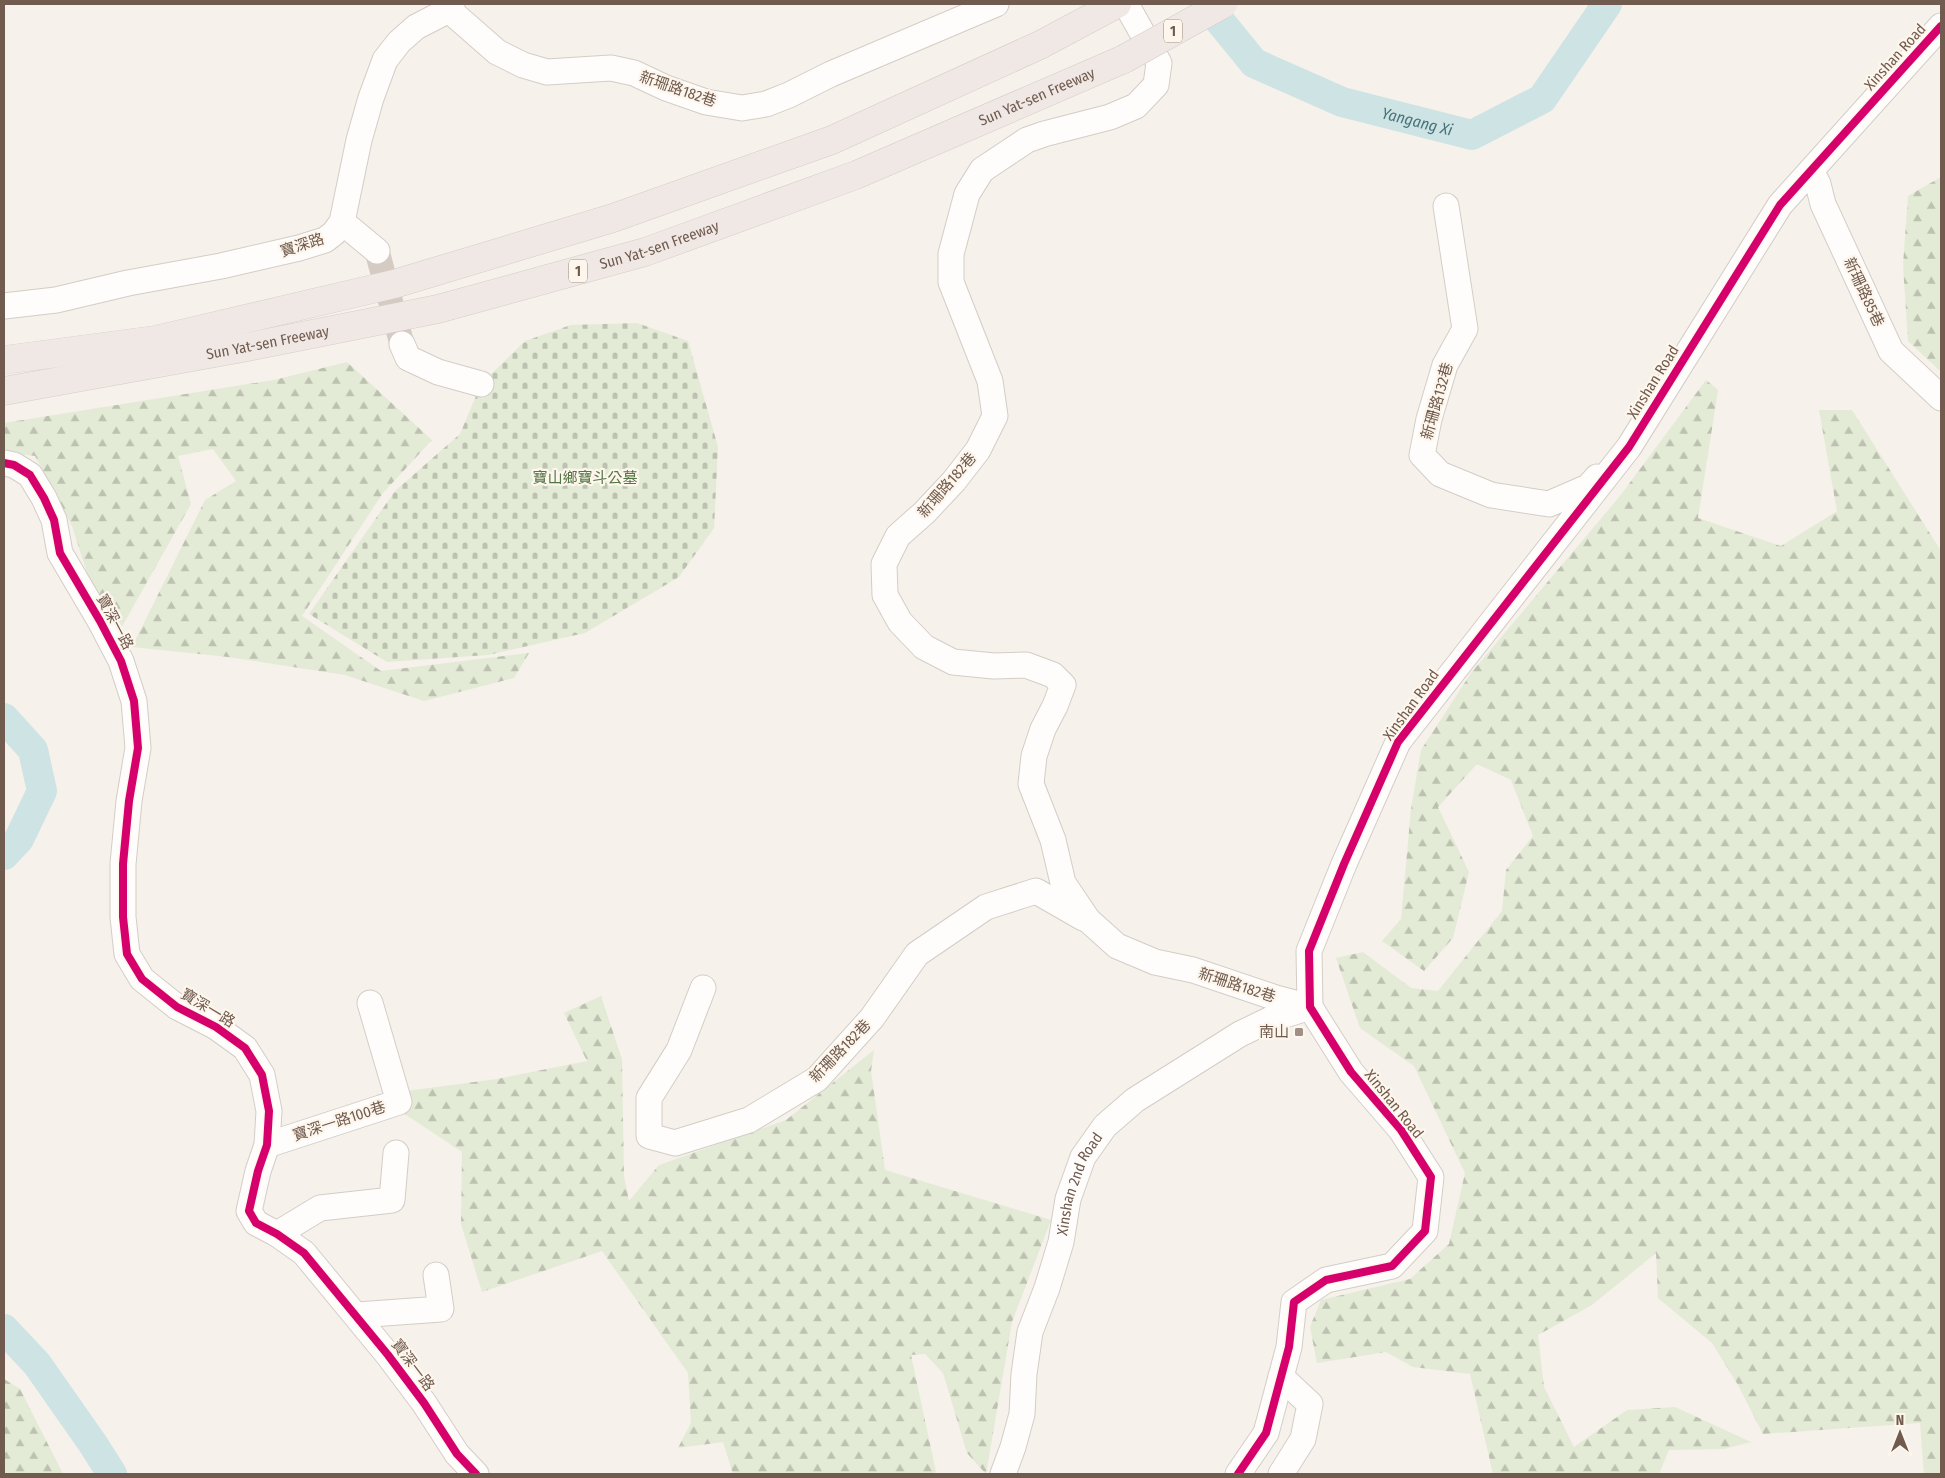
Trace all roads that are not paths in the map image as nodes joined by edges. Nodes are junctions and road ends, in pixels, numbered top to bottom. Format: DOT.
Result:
graph roads {
  1 [pos="996,4"];
  2 [pos="1126,4"];
  3 [pos="1223,4"];
  4 [pos="451,7"];
  5 [pos="1108,8"];
  6 [pos="1941,26"];
  7 [pos="1811,171"];
  8 [pos="1446,206"];
  9 [pos="342,222"];
  10 [pos="377,251"];
  11 [pos="4,306"];
  12 [pos="402,344"];
  13 [pos="4,360"];
  14 [pos="481,384"];
  15 [pos="4,391"];
  16 [pos="1941,398"];
  17 [pos="1643,424"];
  18 [pos="4,463"];
  19 [pos="1088,920"];
  20 [pos="703,988"];
  21 [pos="370,1003"];
  22 [pos="1310,1007"];
  23 [pos="267,1145"];
  24 [pos="396,1153"];
  25 [pos="278,1234"];
  26 [pos="436,1275"];
  27 [pos="357,1315"];
  28 [pos="1281,1377"];
  29 [pos="476,1474"];
  30 [pos="1003,1474"];
  31 [pos="1238,1474"];
  32 [pos="1281,1474"];
  1 -- 4 [label="street, 新珊路182巷"];
  2 -- 19 [label="street, 新珊路182巷"];
  3 -- 15 [label="highway, Sun Yat-sen Freeway / 1, bridge"];
  4 -- 9 [label="street"];
  5 -- 13 [label="highway, Sun Yat-sen Freeway"];
  6 -- 7 [label="street, Xinshan Road"];
  7 -- 16 [label="street, 新珊路85巷"];
  7 -- 17 [label="street, Xinshan Road"];
  8 -- 17 [label="street, 新珊路132巷"];
  9 -- 10 [label="street"];
  9 -- 11 [label="street, 寶深路"];
  12 -- 14 [label="street"];
  17 -- 22 [label="street, Xinshan Road"];
  18 -- 23 [label="street, 寶深一路"];
  19 -- 20 [label="street, 新珊路182巷"];
  19 -- 22 [label="street, 新珊路182巷"];
  21 -- 23 [label="street, 寶深一路100巷"];
  22 -- 28 [label="street, Xinshan Road"];
  22 -- 30 [label="street, Xinshan 2nd Road"];
  23 -- 25 [label="street, 寶深一路"];
  24 -- 25 [label="street"];
  25 -- 27 [label="street, 寶深一路"];
  26 -- 27 [label="street"];
  27 -- 29 [label="street, 寶深一路"];
  28 -- 31 [label="street, Xinshan Road"];
  28 -- 32 [label="street"];
}
